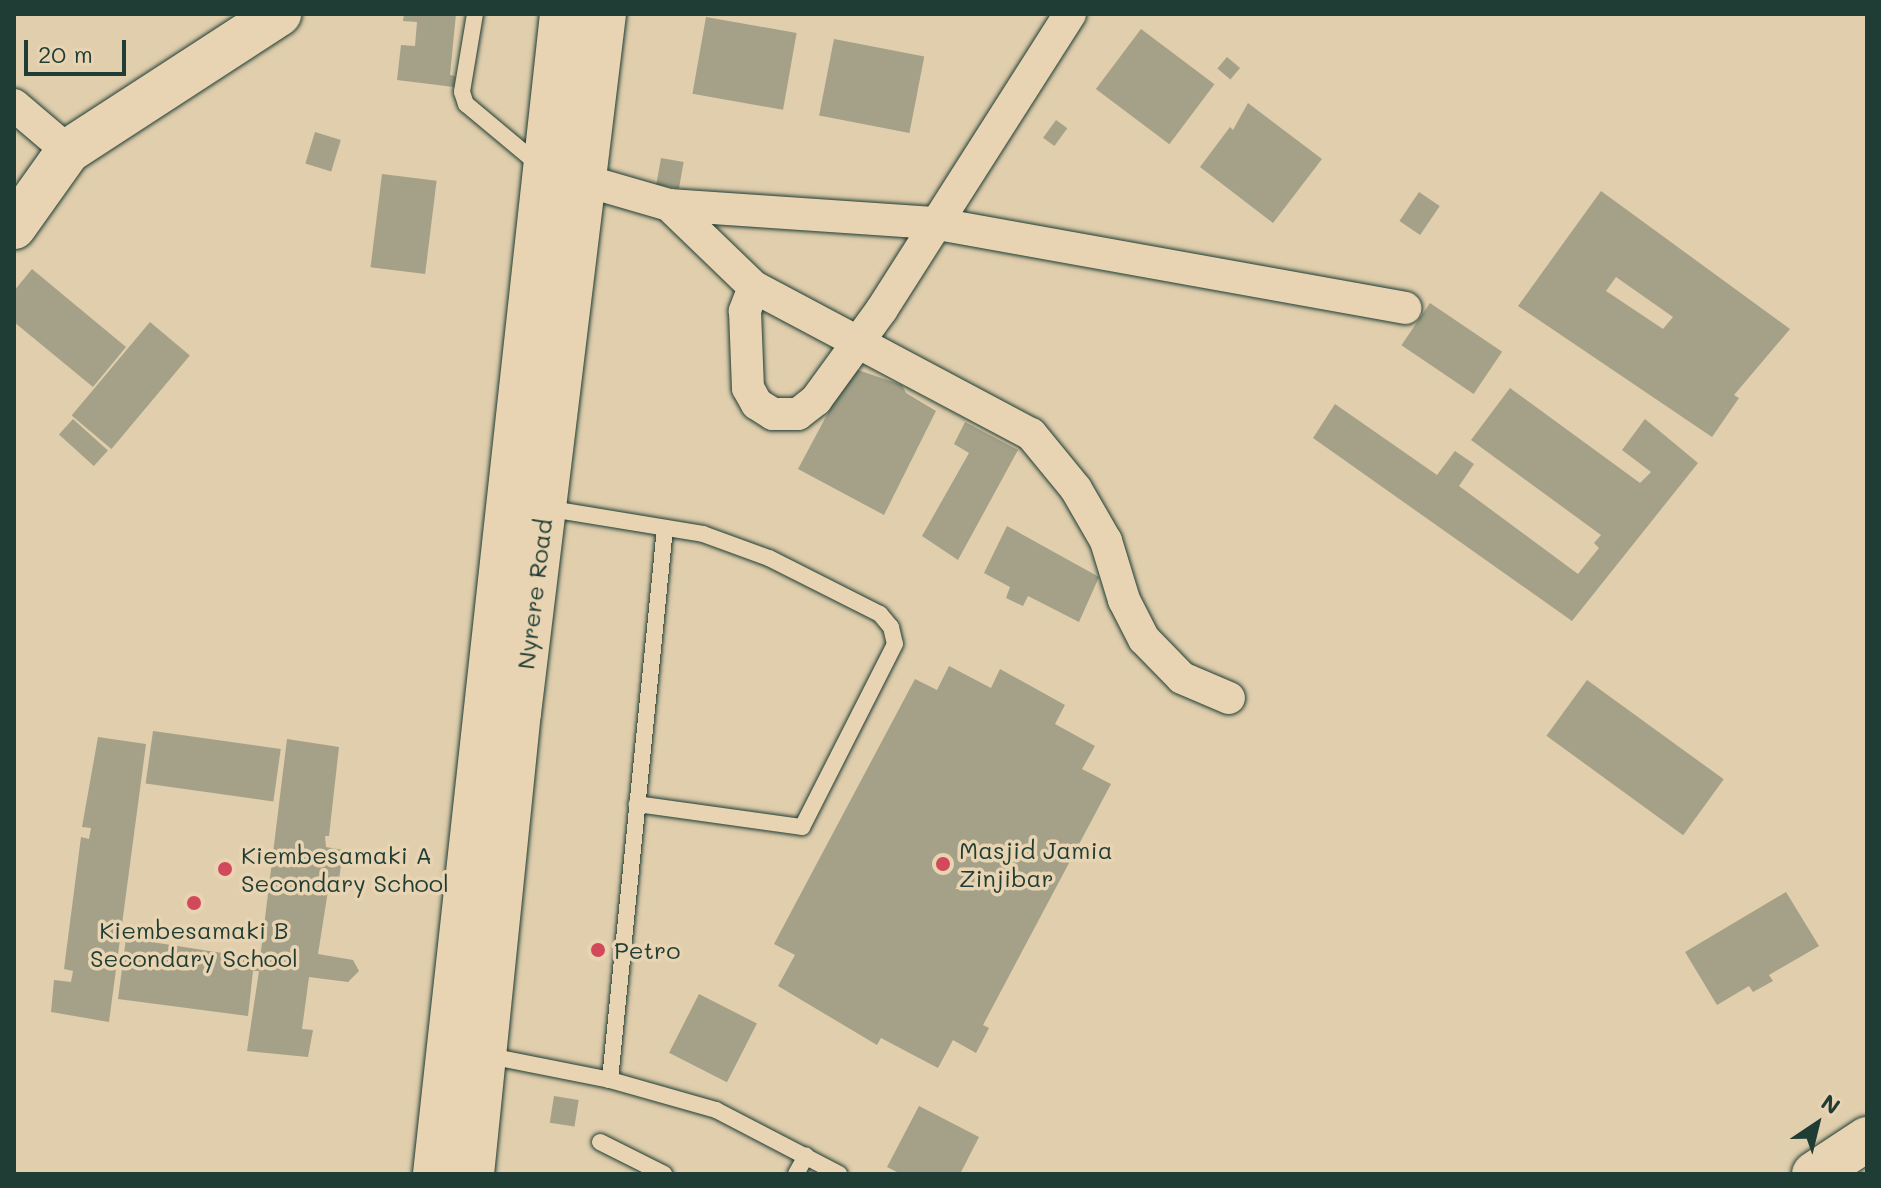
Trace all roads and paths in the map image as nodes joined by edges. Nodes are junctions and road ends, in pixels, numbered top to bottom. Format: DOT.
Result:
graph roads {
  1 [pos="279,14"];
  2 [pos="475,14"];
  3 [pos="562,14"];
  4 [pos="604,14"];
  5 [pos="1070,14"];
  6 [pos="14,105"];
  7 [pos="68,151"];
  8 [pos="544,169"];
  9 [pos="586,180"];
  10 [pos="669,205"];
  11 [pos="933,223"];
  12 [pos="14,227"];
  13 [pos="754,287"];
  14 [pos="1405,308"];
  15 [pos="859,343"];
  16 [pos="526,504"];
  17 [pos="665,528"];
  18 [pos="1229,698"];
  19 [pos="637,804"];
  20 [pos="484,1055"];
  21 [pos="610,1080"];
  22 [pos="1867,1139"];
  23 [pos="600,1142"];
  24 [pos="806,1156"];
  25 [pos="435,1174"];
  26 [pos="472,1174"];
  27 [pos="664,1174"];
  28 [pos="796,1174"];
  29 [pos="839,1174"];
  30 [pos="1814,1174"];
  1 -- 7 [label="main road"];
  2 -- 8 [label="lane"];
  3 -- 8 [label="main road, Nyrere Road"];
  4 -- 9 [label="main road, Nyrere Road"];
  5 -- 11 [label="street"];
  6 -- 7 [label="street"];
  7 -- 12 [label="main road"];
  8 -- 9 [label="street"];
  8 -- 16 [label="main road, Nyrere Road"];
  9 -- 10 [label="street"];
  9 -- 16 [label="main road, Nyrere Road"];
  10 -- 11 [label="street"];
  10 -- 13 [label="street"];
  11 -- 14 [label="street"];
  11 -- 15 [label="street"];
  13 -- 15 [label="street"];
  13 -- 15 [label="street"];
  15 -- 18 [label="street"];
  16 -- 17 [label="lane"];
  16 -- 20 [label="main road, Nyrere Road"];
  16 -- 25 [label="main road, Nyrere Road"];
  17 -- 19 [label="lane"];
  17 -- 19 [label="lane"];
  19 -- 21 [label="lane"];
  20 -- 21 [label="lane"];
  20 -- 26 [label="main road, Nyrere Road"];
  21 -- 24 [label="lane"];
  22 -- 30 [label="main road"];
  23 -- 27 [label="lane"];
  24 -- 28 [label="lane"];
  24 -- 29 [label="lane"];
}
